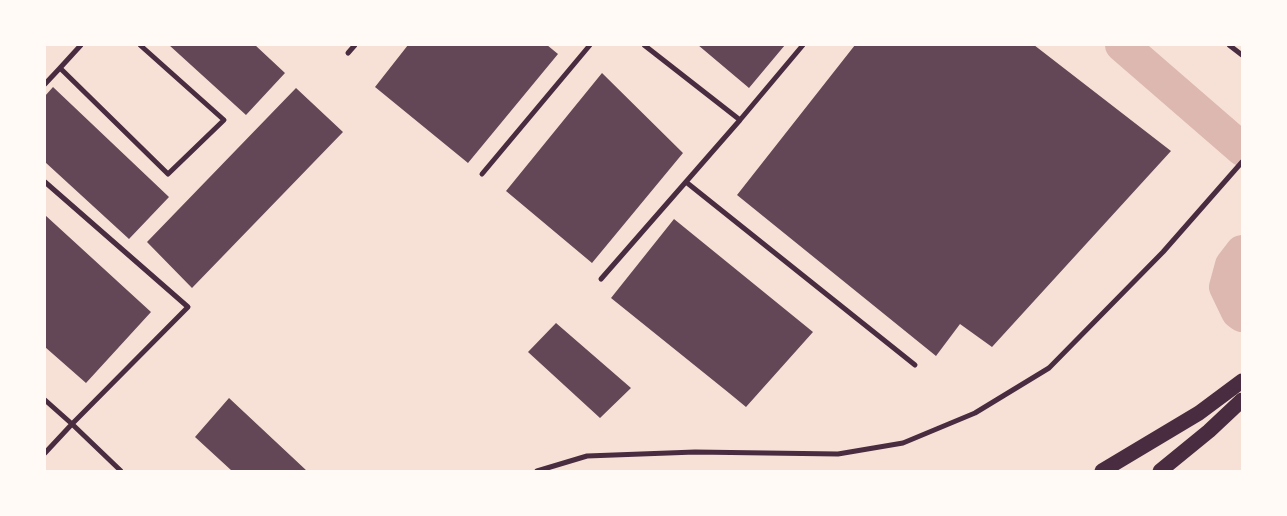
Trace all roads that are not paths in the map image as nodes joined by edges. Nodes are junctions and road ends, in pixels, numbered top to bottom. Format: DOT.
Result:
graph roads {
  1 [pos="81,45"];
  2 [pos="140,45"];
  3 [pos="355,45"];
  4 [pos="590,45"];
  5 [pos="644,45"];
  6 [pos="803,45"];
  7 [pos="1229,45"];
  8 [pos="348,53"];
  9 [pos="1242,56"];
  10 [pos="60,68"];
  11 [pos="45,84"];
  12 [pos="740,120"];
  13 [pos="1242,162"];
  14 [pos="482,174"];
  15 [pos="45,182"];
  16 [pos="686,182"];
  17 [pos="601,279"];
  18 [pos="915,365"];
  19 [pos="1242,381"];
  20 [pos="45,400"];
  21 [pos="1242,400"];
  22 [pos="72,424"];
  23 [pos="45,453"];
  24 [pos="121,471"];
  25 [pos="537,471"];
  26 [pos="1102,471"];
  27 [pos="1160,471"];
  1 -- 10 [label="street"];
  2 -- 10 [label="street"];
  3 -- 8 [label="street"];
  4 -- 14 [label="street"];
  5 -- 12 [label="street"];
  6 -- 12 [label="street"];
  7 -- 9 [label="street"];
  10 -- 11 [label="street"];
  12 -- 16 [label="street"];
  13 -- 25 [label="street"];
  15 -- 22 [label="street"];
  16 -- 17 [label="street"];
  16 -- 18 [label="street"];
  19 -- 26 [label="highway"];
  20 -- 22 [label="street"];
  21 -- 27 [label="highway"];
  22 -- 23 [label="street"];
  22 -- 24 [label="street"];
}
